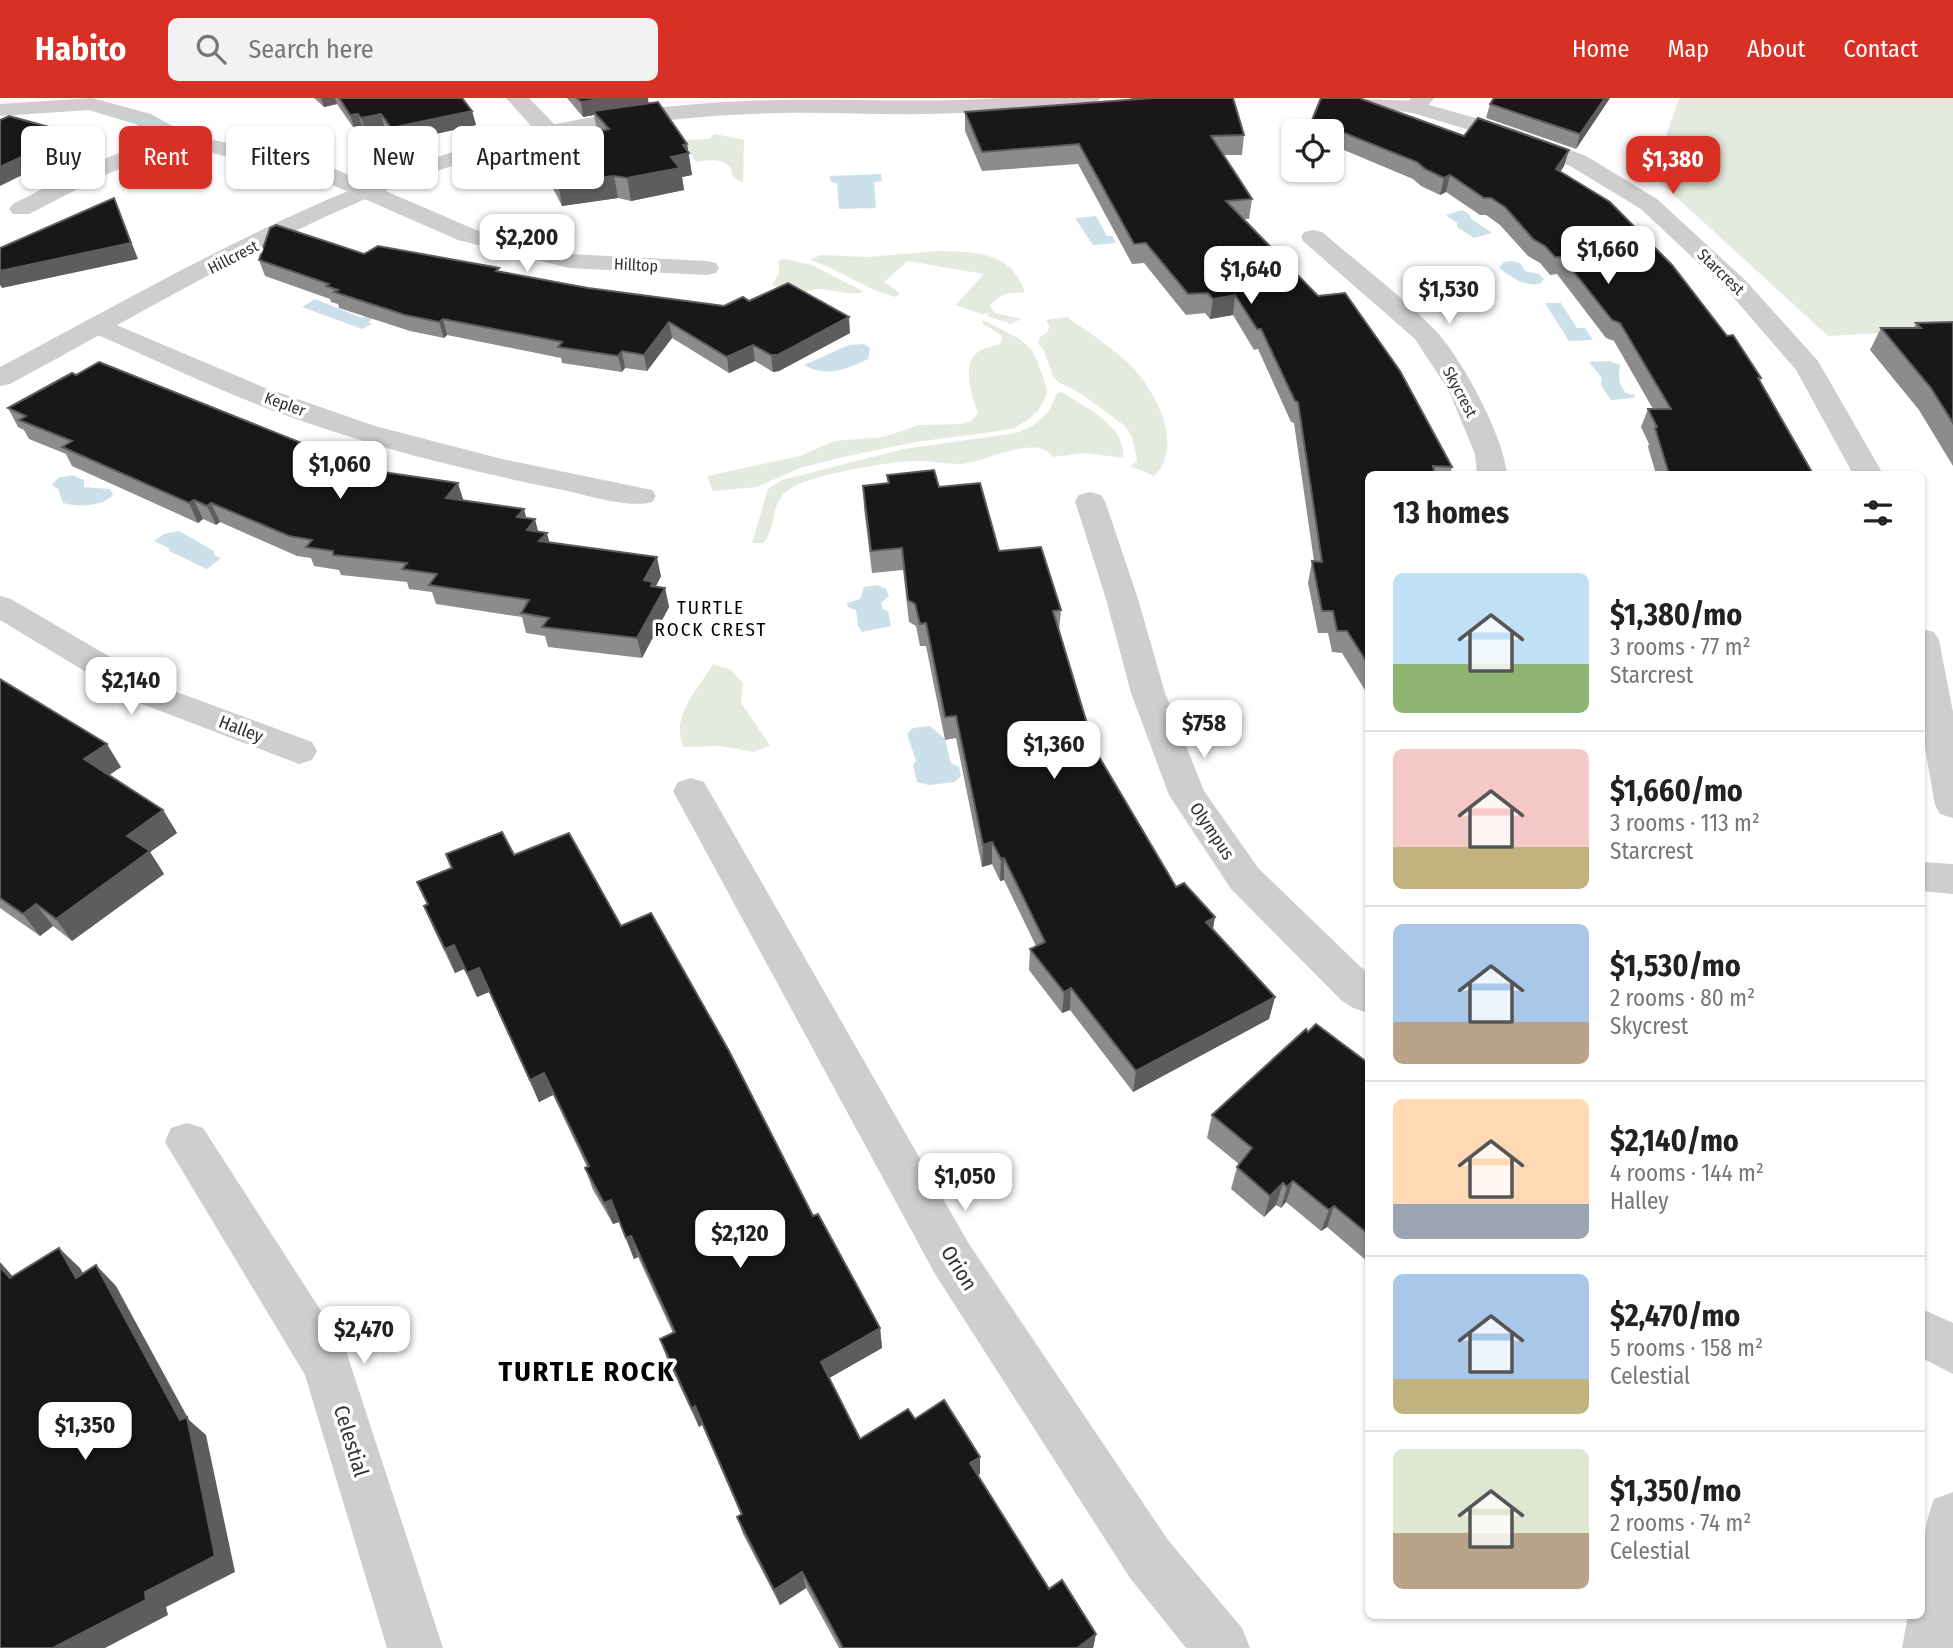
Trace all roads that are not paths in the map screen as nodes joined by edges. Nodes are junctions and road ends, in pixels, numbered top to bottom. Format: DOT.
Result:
graph roads {
  1 [pos="516,98"];
  2 [pos="1090,98"];
  3 [pos="1348,98"];
  4 [pos="1044,99"];
  5 [pos="762,102"];
  6 [pos="1419,103"];
  7 [pos="0,110"];
  8 [pos="156,126"];
  9 [pos="543,126"];
  10 [pos="585,126"];
  11 [pos="212,146"];
  12 [pos="119,161"];
  13 [pos="452,161"];
  14 [pos="368,191"];
  15 [pos="21,209"];
  16 [pos="1313,237"];
  17 [pos="707,268"];
  18 [pos="100,326"];
  19 [pos="0,378"];
  20 [pos="1492,471"];
  21 [pos="1866,471"];
  22 [pos="641,496"];
  23 [pos="1090,501"];
  24 [pos="0,606"];
  25 [pos="1925,648"];
  26 [pos="1942,696"];
  27 [pos="299,751"];
  28 [pos="691,791"];
  29 [pos="1953,804"];
  30 [pos="1925,877"];
  31 [pos="1953,879"];
  32 [pos="1365,994"];
  33 [pos="187,1142"];
  34 [pos="1925,1334"];
  35 [pos="1953,1350"];
  36 [pos="1953,1518"];
  37 [pos="415,1648"];
  38 [pos="1222,1648"];
  39 [pos="1930,1648"];
  1 -- 9 [label="street"];
  2 -- 4 [label="street"];
  3 -- 6 [label="street, Starcrest"];
  4 -- 5 [label="street"];
  5 -- 10 [label="street, Hillcrest"];
  6 -- 21 [label="street, Starcrest"];
  7 -- 8 [label="street, Hilltop"];
  11 -- 14 [label="street, Hilltop"];
  12 -- 15 [label="street"];
  13 -- 14 [label="street, Hillcrest"];
  14 -- 17 [label="street, Hilltop"];
  14 -- 18 [label="street, Hillcrest"];
  16 -- 20 [label="street, Skycrest"];
  18 -- 19 [label="street, Hillcrest"];
  18 -- 22 [label="street, Kepler"];
  23 -- 32 [label="street, Olympus"];
  24 -- 27 [label="street, Halley"];
  25 -- 26 [label="street"];
  26 -- 29 [label="street"];
  28 -- 38 [label="street, Orion"];
  30 -- 31 [label="street"];
  33 -- 37 [label="street, Celestial"];
  34 -- 35 [label="street"];
  36 -- 39 [label="street"];
}
